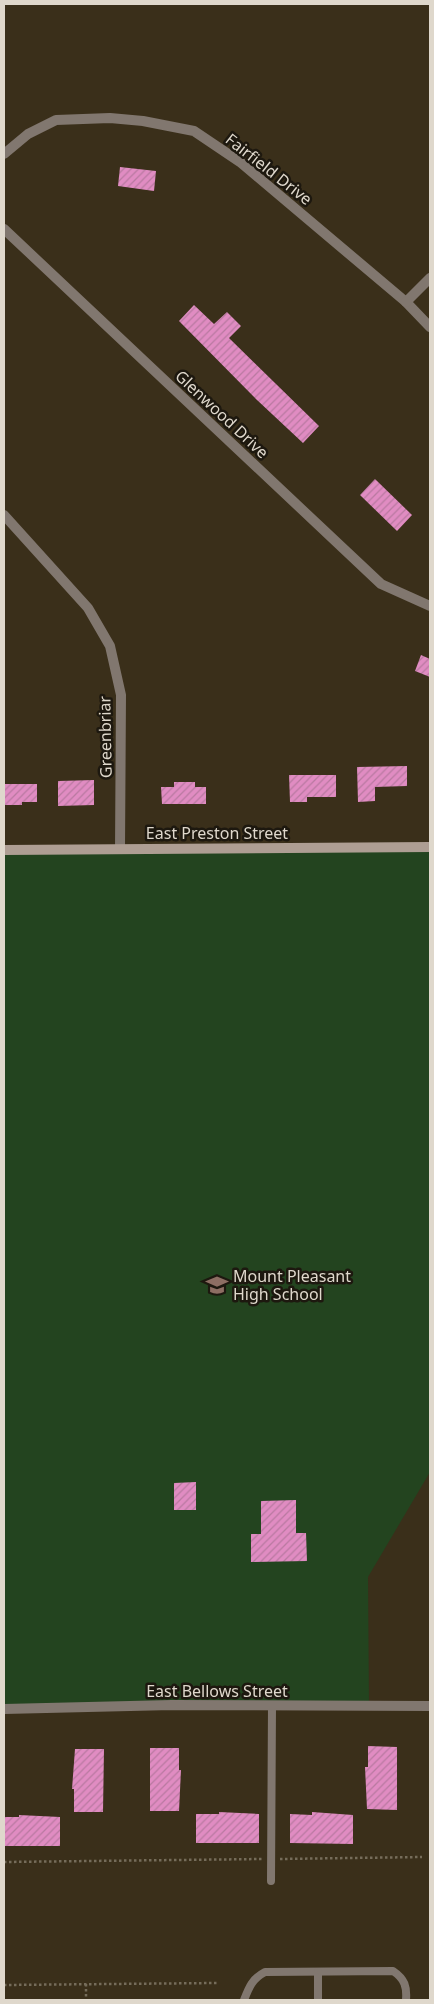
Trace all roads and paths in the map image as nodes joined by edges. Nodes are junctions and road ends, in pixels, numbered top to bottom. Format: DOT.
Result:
graph roads {
  1 [pos="4,154"];
  2 [pos="4,229"];
  3 [pos="430,278"];
  4 [pos="406,302"];
  5 [pos="430,327"];
  6 [pos="4,515"];
  7 [pos="430,606"];
  8 [pos="430,847"];
  9 [pos="120,849"];
  10 [pos="4,850"];
  11 [pos="272,1706"];
  12 [pos="430,1706"];
  13 [pos="4,1709"];
  14 [pos="422,1857"];
  15 [pos="271,1859"];
  16 [pos="4,1862"];
  17 [pos="271,1881"];
  18 [pos="318,1972"];
  19 [pos="217,1983"];
  20 [pos="86,1984"];
  21 [pos="4,1985"];
  22 [pos="86,2000"];
  23 [pos="244,2000"];
  24 [pos="318,2000"];
  25 [pos="406,2000"];
  1 -- 4 [label="street, Fairfield Drive"];
  2 -- 7 [label="street, Glenwood Drive"];
  3 -- 4 [label="street"];
  4 -- 5 [label="street, Fairfield Drive"];
  6 -- 9 [label="street, Greenbriar"];
  8 -- 9 [label="street, East Preston Street"];
  9 -- 10 [label="street, East Preston Street"];
  11 -- 12 [label="street, East Bellows Street"];
  11 -- 13 [label="street, East Bellows Street"];
  11 -- 15 [label="lane"];
  14 -- 15 [label="path"];
  15 -- 16 [label="path"];
  15 -- 17 [label="lane"];
  18 -- 23 [label="lane"];
  18 -- 24 [label="lane"];
  18 -- 25 [label="lane"];
  19 -- 20 [label="path"];
  20 -- 21 [label="path"];
  20 -- 22 [label="path"];
}
